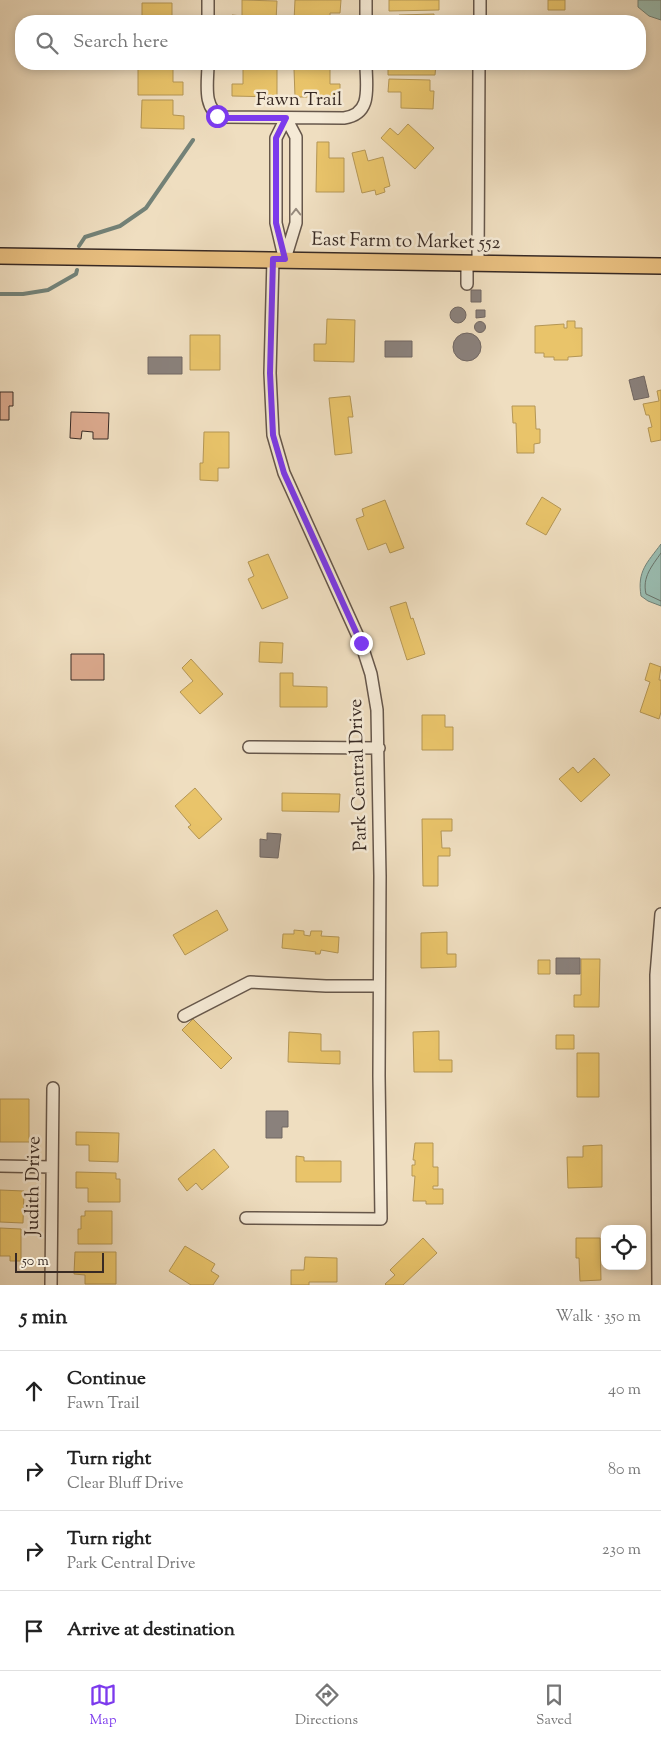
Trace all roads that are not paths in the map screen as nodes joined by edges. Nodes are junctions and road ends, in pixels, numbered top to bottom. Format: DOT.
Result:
graph roads {
  1 [pos="208,0"];
  2 [pos="366,0"];
  3 [pos="480,0"];
  4 [pos="208,15"];
  5 [pos="366,15"];
  6 [pos="480,15"];
  7 [pos="208,70"];
  8 [pos="366,70"];
  9 [pos="479,70"];
  10 [pos="286,118"];
  11 [pos="0,256"];
  12 [pos="279,259"];
  13 [pos="473,263"];
  14 [pos="661,266"];
  15 [pos="468,284"];
  16 [pos="249,747"];
  17 [pos="379,748"];
  18 [pos="661,914"];
  19 [pos="379,986"];
  20 [pos="184,1016"];
  21 [pos="53,1088"];
  22 [pos="0,1166"];
  23 [pos="52,1166"];
  24 [pos="246,1218"];
  25 [pos="51,1285"];
  26 [pos="658,1285"];
  1 -- 4 [label="street"];
  2 -- 5 [label="street"];
  3 -- 6 [label="street"];
  7 -- 10 [label="street, Fawn Trail"];
  8 -- 10 [label="street, Fawn Trail"];
  9 -- 13 [label="street"];
  10 -- 12 [label="street"];
  12 -- 10 [label="street, one-way"];
  11 -- 12 [label="main road, East Farm to Market 552"];
  12 -- 13 [label="main road, East Farm to Market 552"];
  12 -- 17 [label="street, Park Central Drive"];
  13 -- 14 [label="main road, East Farm to Market 552"];
  13 -- 15 [label="street"];
  16 -- 17 [label="street"];
  17 -- 19 [label="street, Park Central Drive"];
  18 -- 26 [label="street"];
  19 -- 20 [label="street"];
  19 -- 24 [label="street, Park Central Drive"];
  21 -- 23 [label="street, Judith Drive"];
  22 -- 23 [label="street"];
  23 -- 25 [label="street, Judith Drive"];
}
